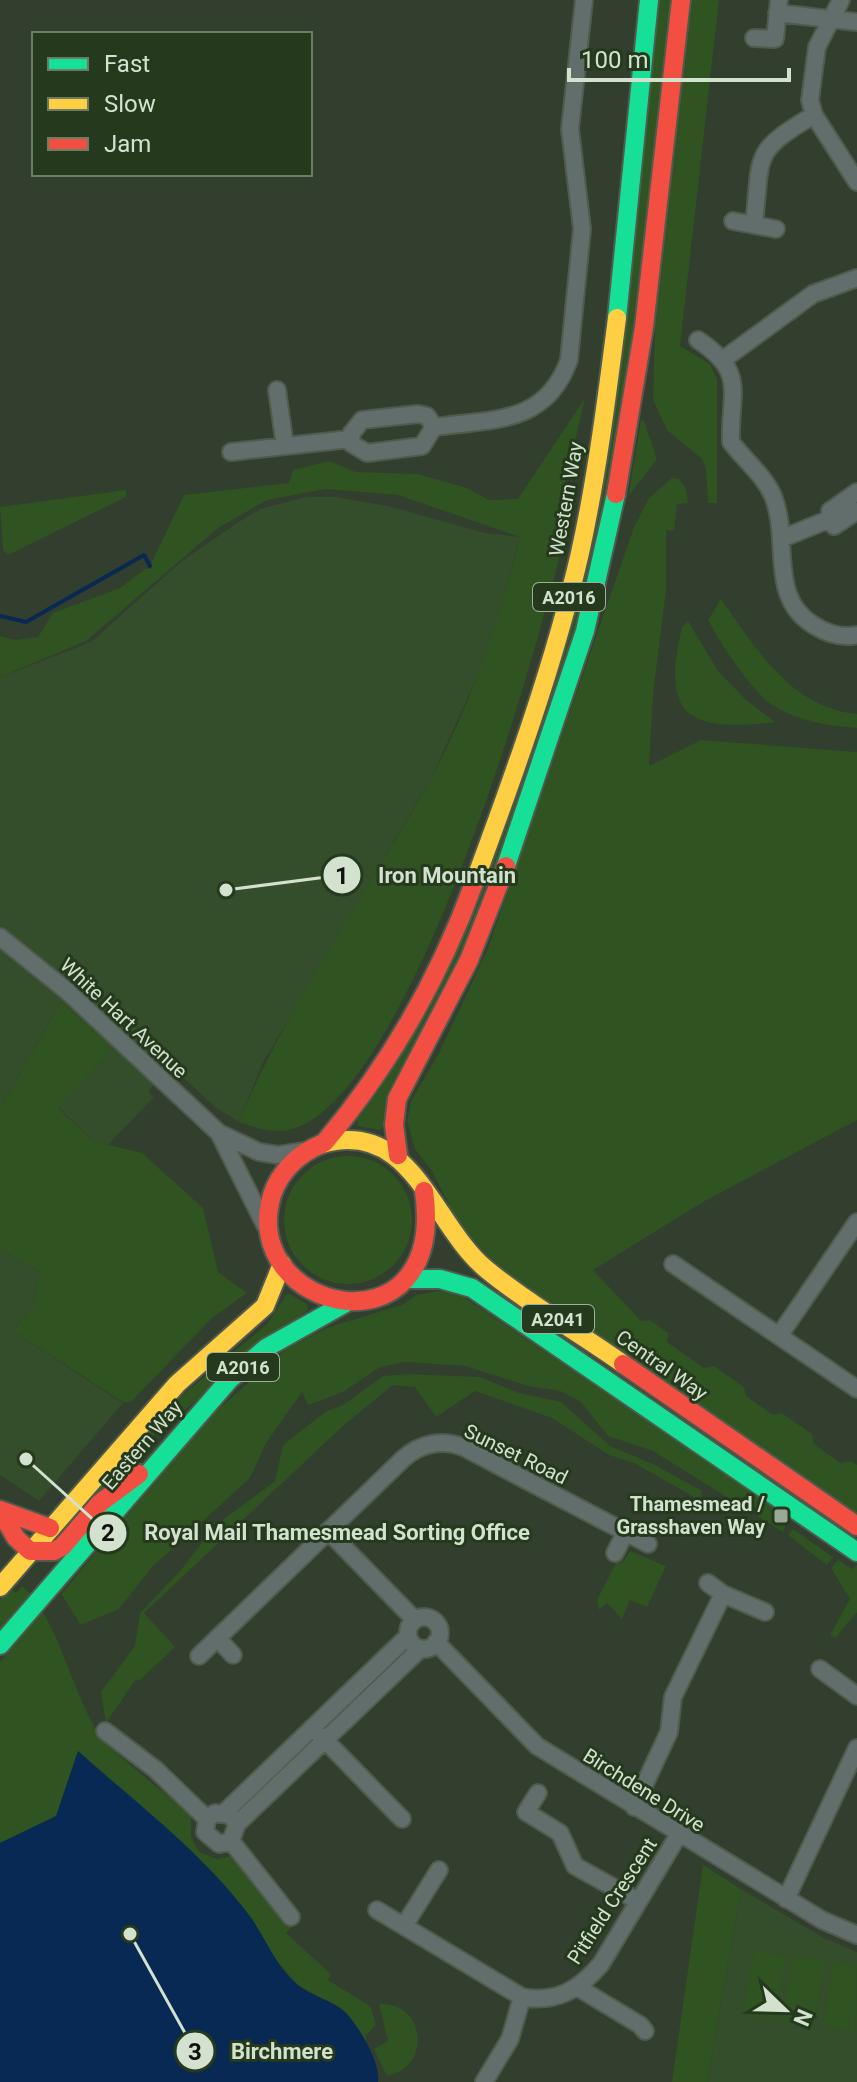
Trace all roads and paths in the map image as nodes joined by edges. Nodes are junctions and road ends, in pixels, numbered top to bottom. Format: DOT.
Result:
graph roads {
  1 [pos="584,0"];
  2 [pos="649,0"];
  3 [pos="681,0"];
  4 [pos="841,0"];
  5 [pos="778,6"];
  6 [pos="833,19"];
  7 [pos="857,22"];
  8 [pos="754,38"];
  9 [pos="814,115"];
  10 [pos="857,182"];
  11 [pos="733,221"];
  12 [pos="754,223"];
  13 [pos="776,229"];
  14 [pos="857,278"];
  15 [pos="698,340"];
  16 [pos="724,359"];
  17 [pos="277,390"];
  18 [pos="434,427"];
  19 [pos="350,439"];
  20 [pos="285,446"];
  21 [pos="231,452"];
  22 [pos="857,492"];
  23 [pos="857,511"];
  24 [pos="830,519"];
  25 [pos="783,538"];
  26 [pos="857,635"];
  27 [pos="0,937"];
  28 [pos="219,1133"];
  29 [pos="316,1146"];
  30 [pos="398,1155"];
  31 [pos="424,1191"];
  32 [pos="857,1223"];
  33 [pos="266,1227"];
  34 [pos="282,1264"];
  35 [pos="673,1264"];
  36 [pos="406,1279"];
  37 [pos="344,1304"];
  38 [pos="779,1336"];
  39 [pos="857,1389"];
  40 [pos="163,1455"];
  41 [pos="0,1511"];
  42 [pos="857,1526"];
  43 [pos="50,1528"];
  44 [pos="328,1531"];
  45 [pos="625,1533"];
  46 [pos="648,1544"];
  47 [pos="30,1551"];
  48 [pos="857,1552"];
  49 [pos="615,1553"];
  50 [pos="708,1583"];
  51 [pos="0,1587"];
  52 [pos="723,1594"];
  53 [pos="765,1612"];
  54 [pos="414,1619"];
  55 [pos="217,1638"];
  56 [pos="414,1642"];
  57 [pos="436,1642"];
  58 [pos="0,1645"];
  59 [pos="233,1655"];
  60 [pos="199,1656"];
  61 [pos="820,1669"];
  62 [pos="857,1696"];
  63 [pos="105,1731"];
  64 [pos="319,1734"];
  65 [pos="857,1748"];
  66 [pos="538,1793"];
  67 [pos="634,1807"];
  68 [pos="231,1818"];
  69 [pos="207,1819"];
  70 [pos="402,1819"];
  71 [pos="679,1834"];
  72 [pos="231,1841"];
  73 [pos="439,1870"];
  74 [pos="786,1899"];
  75 [pos="638,1901"];
  76 [pos="377,1910"];
  77 [pos="291,1917"];
  78 [pos="404,1926"];
  79 [pos="857,1935"];
  80 [pos="577,1987"];
  81 [pos="522,1997"];
  82 [pos="645,2031"];
  83 [pos="490,2080"];
  1 -- 18 [label="street"];
  2 -- 29 [label="main road, Western Way / A2016"];
  3 -- 30 [label="main road, A2016"];
  4 -- 6 [label="street"];
  5 -- 6 [label="street"];
  5 -- 8 [label="street"];
  6 -- 7 [label="street"];
  6 -- 9 [label="street"];
  9 -- 10 [label="street"];
  9 -- 12 [label="street"];
  11 -- 12 [label="street"];
  12 -- 13 [label="street"];
  14 -- 16 [label="street"];
  15 -- 16 [label="street"];
  16 -- 25 [label="street"];
  17 -- 20 [label="street"];
  18 -- 19 [label="street"];
  18 -- 19 [label="street"];
  19 -- 20 [label="street"];
  20 -- 21 [label="street"];
  22 -- 24 [label="street"];
  23 -- 24 [label="street"];
  24 -- 25 [label="street"];
  25 -- 26 [label="street"];
  27 -- 28 [label="street, White Hart Avenue"];
  28 -- 29 [label="street, White Hart Avenue"];
  28 -- 33 [label="street, White Hart Avenue"];
  29 -- 30 [label="main road"];
  29 -- 33 [label="main road"];
  30 -- 31 [label="main road"];
  31 -- 36 [label="main road"];
  31 -- 42 [label="main road, Central Way / A2041"];
  32 -- 38 [label="street"];
  33 -- 34 [label="main road"];
  34 -- 37 [label="main road"];
  34 -- 43 [label="main road, Eastern Way / A2016"];
  35 -- 38 [label="street"];
  36 -- 37 [label="main road"];
  36 -- 48 [label="main road, A2041"];
  37 -- 40 [label="main road, Eastern Way / A2016"];
  38 -- 39 [label="street"];
  40 -- 47 [label="main road"];
  40 -- 58 [label="main road, Eastern Way / A2016"];
  41 -- 43 [label="main road"];
  41 -- 47 [label="main road"];
  43 -- 47 [label="main road, Eastern Way / A2016"];
  44 -- 45 [label="street, Sunset Road"];
  44 -- 54 [label="street, Birchdene Drive"];
  44 -- 55 [label="street, Sunset Road"];
  45 -- 46 [label="street, Sunset Road"];
  45 -- 49 [label="street"];
  47 -- 51 [label="main road, Eastern Way / A2016"];
  50 -- 52 [label="street"];
  52 -- 53 [label="street"];
  52 -- 67 [label="street"];
  54 -- 56 [label="street"];
  54 -- 57 [label="street, Birchdene Drive"];
  55 -- 59 [label="street"];
  55 -- 60 [label="street, Sunset Road"];
  56 -- 57 [label="street"];
  56 -- 64 [label="street"];
  57 -- 67 [label="street, Birchdene Drive"];
  61 -- 62 [label="street"];
  63 -- 69 [label="street"];
  64 -- 68 [label="street"];
  64 -- 70 [label="street"];
  65 -- 74 [label="street"];
  66 -- 75 [label="street"];
  67 -- 71 [label="street, Birchdene Drive"];
  68 -- 69 [label="street"];
  68 -- 72 [label="street"];
  69 -- 72 [label="street"];
  71 -- 74 [label="street, Birchdene Drive"];
  71 -- 75 [label="street, Pitfield Crescent"];
  72 -- 77 [label="street"];
  73 -- 78 [label="street"];
  74 -- 79 [label="street, Birchdene Drive"];
  75 -- 80 [label="street, Pitfield Crescent"];
  76 -- 78 [label="street"];
  78 -- 81 [label="street"];
  80 -- 81 [label="street, Pitfield Crescent"];
  80 -- 82 [label="street, Pitfield Crescent"];
  81 -- 83 [label="street"];
}
